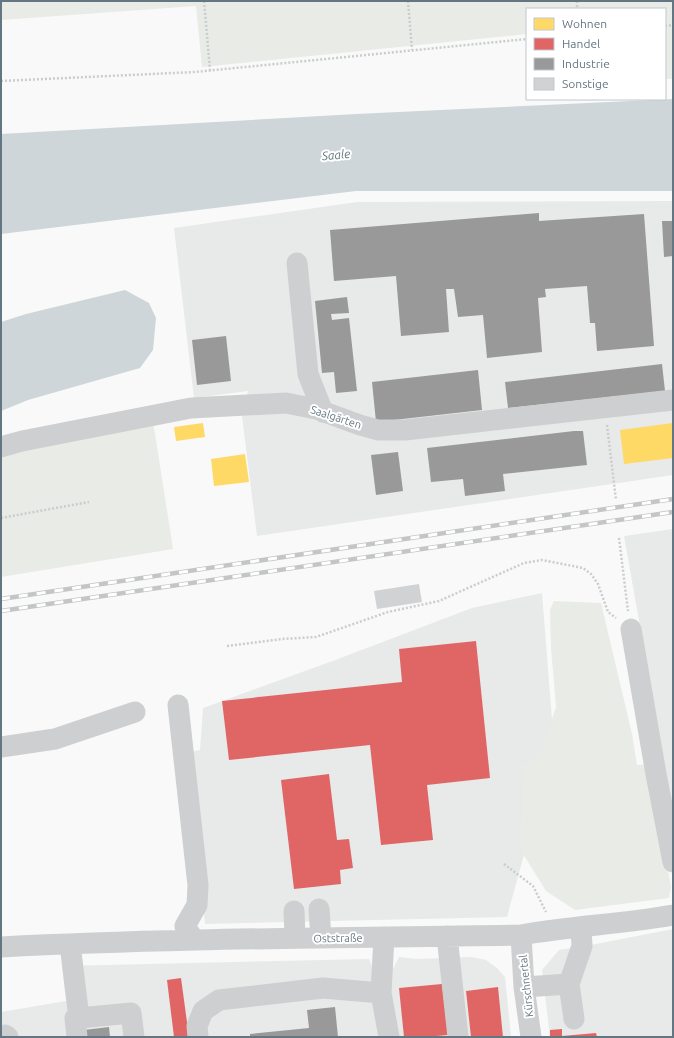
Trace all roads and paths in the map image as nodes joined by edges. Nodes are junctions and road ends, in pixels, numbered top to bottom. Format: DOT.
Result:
graph roads {
  1 [pos="204,1"];
  2 [pos="408,1"];
  3 [pos="526,39"];
  4 [pos="412,50"];
  5 [pos="210,70"];
  6 [pos="1,81"];
  7 [pos="297,263"];
  8 [pos="673,400"];
  9 [pos="604,408"];
  10 [pos="323,412"];
  11 [pos="1,447"];
  12 [pos="616,500"];
  13 [pos="89,502"];
  14 [pos="1,518"];
  15 [pos="619,538"];
  16 [pos="631,629"];
  17 [pos="227,646"];
  18 [pos="178,705"];
  19 [pos="135,712"];
  20 [pos="1,747"];
  21 [pos="673,862"];
  22 [pos="504,864"];
  23 [pos="318,909"];
  24 [pos="294,911"];
  25 [pos="673,915"];
  26 [pos="581,927"];
  27 [pos="548,930"];
  28 [pos="521,935"];
  29 [pos="447,936"];
  30 [pos="295,938"];
  31 [pos="321,938"];
  32 [pos="384,938"];
  33 [pos="194,940"];
  34 [pos="70,944"];
  35 [pos="1,947"];
  36 [pos="569,984"];
  37 [pos="524,987"];
  38 [pos="381,993"];
  39 [pos="574,1019"];
  40 [pos="78,1027"];
  41 [pos="1,1036"];
  42 [pos="8,1037"];
  43 [pos="134,1037"];
  44 [pos="198,1037"];
  45 [pos="389,1037"];
  46 [pos="458,1037"];
  47 [pos="531,1037"];
  1 -- 5 [label="path"];
  2 -- 4 [label="path"];
  3 -- 4 [label="path"];
  4 -- 5 [label="path"];
  5 -- 6 [label="path"];
  7 -- 10 [label="street"];
  8 -- 9 [label="street, Saalgärten"];
  9 -- 10 [label="street, Saalgärten"];
  9 -- 12 [label="path"];
  10 -- 11 [label="street, Saalgärten"];
  13 -- 14 [label="path"];
  15 -- 16 [label="path"];
  16 -- 17 [label="path"];
  16 -- 21 [label="street"];
  18 -- 33 [label="street"];
  19 -- 20 [label="street"];
  22 -- 27 [label="path"];
  23 -- 31 [label="street"];
  24 -- 30 [label="street"];
  25 -- 26 [label="street, Oststraße"];
  26 -- 27 [label="street, Oststraße"];
  26 -- 36 [label="street"];
  27 -- 28 [label="street, Oststraße"];
  28 -- 29 [label="street, Oststraße"];
  28 -- 37 [label="street, Kürschnertal"];
  29 -- 32 [label="street, Oststraße"];
  29 -- 46 [label="street"];
  30 -- 31 [label="street, Oststraße"];
  30 -- 33 [label="street, Oststraße"];
  31 -- 32 [label="street, Oststraße"];
  32 -- 38 [label="street"];
  33 -- 34 [label="street, Oststraße"];
  34 -- 35 [label="street, Oststraße"];
  34 -- 40 [label="street"];
  36 -- 37 [label="street"];
  36 -- 39 [label="street"];
  37 -- 47 [label="street, Kürschnertal"];
  38 -- 44 [label="street"];
  38 -- 45 [label="street"];
  40 -- 43 [label="street"];
  41 -- 42 [label="street"];
}
